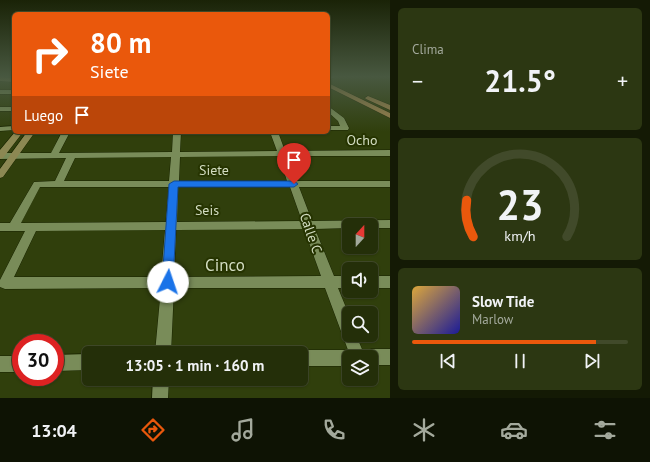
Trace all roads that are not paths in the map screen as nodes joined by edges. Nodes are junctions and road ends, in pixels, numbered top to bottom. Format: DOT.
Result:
graph roads {
  1 [pos="346,95"];
  2 [pos="362,95"];
  3 [pos="390,108"];
  4 [pos="0,109"];
  5 [pos="12,109"];
  6 [pos="330,110"];
  7 [pos="390,116"];
  8 [pos="12,128"];
  9 [pos="330,128"];
  10 [pos="0,129"];
  11 [pos="17,134"];
  12 [pos="30,134"];
  13 [pos="65,134"];
  14 [pos="177,134"];
  15 [pos="275,134"];
  16 [pos="281,153"];
  17 [pos="390,153"];
  18 [pos="176,154"];
  19 [pos="54,155"];
  20 [pos="72,155"];
  21 [pos="0,156"];
  22 [pos="14,156"];
  23 [pos="0,175"];
  24 [pos="58,184"];
  25 [pos="174,184"];
  26 [pos="294,184"];
  27 [pos="390,184"];
  28 [pos="309,224"];
  29 [pos="390,224"];
  30 [pos="171,225"];
  31 [pos="32,226"];
  32 [pos="0,227"];
  33 [pos="13,227"];
  34 [pos="168,282"];
  35 [pos="328,282"];
  36 [pos="342,282"];
  37 [pos="378,282"];
  38 [pos="390,282"];
  39 [pos="342,317"];
  40 [pos="163,346"];
  41 [pos="378,357"];
  42 [pos="390,357"];
  43 [pos="308,358"];
  44 [pos="342,358"];
  45 [pos="82,362"];
  46 [pos="64,363"];
  47 [pos="0,364"];
  48 [pos="12,364"];
  49 [pos="161,386"];
  50 [pos="160,398"];
  1 -- 7 [label="main road"];
  2 -- 3 [label="main road"];
  4 -- 5 [label="street"];
  6 -- 9 [label="street"];
  8 -- 10 [label="street"];
  11 -- 21 [label="street"];
  12 -- 22 [label="street"];
  13 -- 19 [label="street"];
  14 -- 18 [label="street"];
  15 -- 16 [label="street, Calle C"];
  16 -- 17 [label="street, Ocho"];
  16 -- 18 [label="street, Ocho"];
  16 -- 26 [label="street, Calle C"];
  18 -- 20 [label="street, Ocho"];
  18 -- 25 [label="street"];
  19 -- 20 [label="street, Ocho"];
  19 -- 22 [label="street, Ocho"];
  20 -- 24 [label="street"];
  21 -- 22 [label="street, Ocho"];
  22 -- 23 [label="street"];
  24 -- 25 [label="street, Siete"];
  24 -- 33 [label="street, Siete"];
  25 -- 26 [label="street, Siete"];
  25 -- 30 [label="street"];
  26 -- 27 [label="street, Siete"];
  26 -- 28 [label="street, Calle C"];
  28 -- 29 [label="street, Seis"];
  28 -- 30 [label="street, Seis"];
  28 -- 35 [label="street, Calle C"];
  30 -- 31 [label="street, Seis"];
  30 -- 34 [label="street"];
  31 -- 33 [label="street, Seis"];
  31 -- 34 [label="street, Cinco"];
  32 -- 33 [label="street, Seis"];
  34 -- 35 [label="street, Cinco"];
  34 -- 40 [label="street"];
  35 -- 36 [label="street, Cinco"];
  35 -- 39 [label="street, Calle C"];
  37 -- 38 [label="street"];
  41 -- 42 [label="street"];
  43 -- 44 [label="street"];
  45 -- 46 [label="street"];
  47 -- 48 [label="street"];
  49 -- 50 [label="street"];
}
